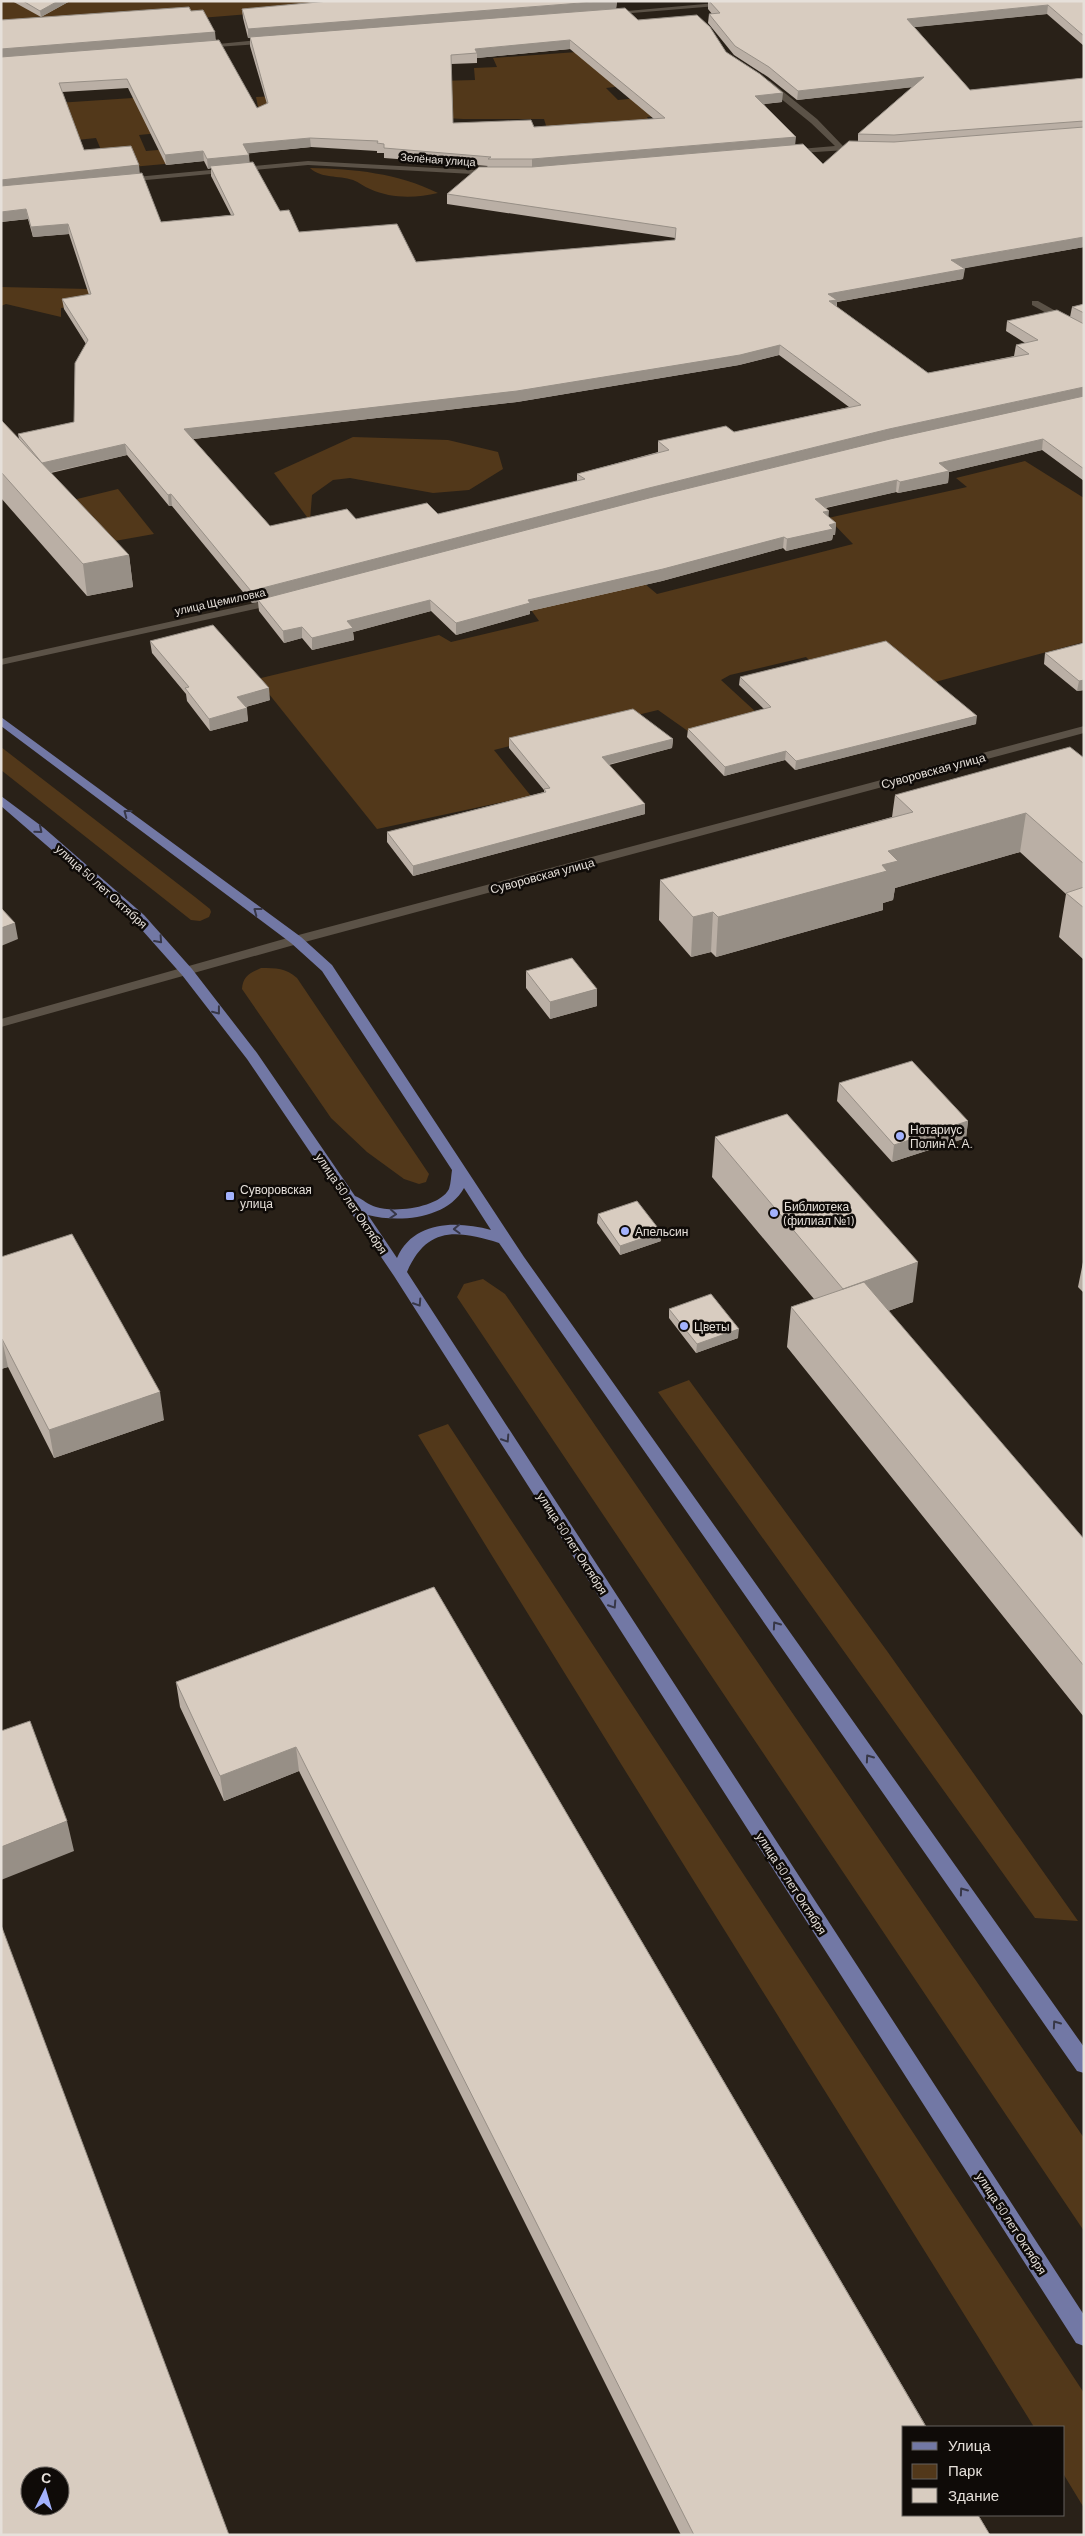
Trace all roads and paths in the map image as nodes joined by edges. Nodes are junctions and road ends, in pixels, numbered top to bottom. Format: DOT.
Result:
graph roads {
  1 [pos="653,1"];
  2 [pos="736,4"];
  3 [pos="662,9"];
  4 [pos="599,14"];
  5 [pos="280,40"];
  6 [pos="189,47"];
  7 [pos="757,76"];
  8 [pos="840,147"];
  9 [pos="875,148"];
  10 [pos="780,152"];
  11 [pos="504,173"];
  12 [pos="118,181"];
  13 [pos="1035,303"];
  14 [pos="1084,332"];
  15 [pos="292,598"];
  16 [pos="1,662"];
  17 [pos="1,720"];
  18 [pos="1084,729"];
  19 [pos="1,800"];
  20 [pos="296,940"];
  21 [pos="187,972"];
  22 [pos="1,1023"];
  23 [pos="459,1170"];
  24 [pos="349,1197"];
  25 [pos="504,1239"];
  26 [pos="399,1272"];
  27 [pos="1084,2064"];
  28 [pos="1084,2335"];
  1 -- 3 [label="street"];
  2 -- 3 [label="street"];
  3 -- 4 [label="street"];
  5 -- 6 [label="street"];
  7 -- 8 [label="street"];
  8 -- 9 [label="street"];
  8 -- 10 [label="street"];
  11 -- 12 [label="street, Зелёная улица"];
  13 -- 14 [label="street"];
  15 -- 16 [label="street, улица Щемиловка"];
  20 -- 17 [label="main road, one-way"];
  18 -- 20 [label="street, Суворовская улица"];
  19 -- 21 [label="main road, улица 50 лет Октября, one-way"];
  20 -- 21 [label="street, Суворовская улица"];
  20 -- 23 [label="main road"];
  21 -- 22 [label="street, Суворовская улица"];
  21 -- 24 [label="main road, улица 50 лет Октября, one-way"];
  24 -- 23 [label="main road, one-way"];
  23 -- 25 [label="main road"];
  24 -- 26 [label="main road, улица 50 лет Октября"];
  25 -- 26 [label="main road, one-way"];
  27 -- 25 [label="main road, one-way"];
  26 -- 28 [label="main road, улица 50 лет Октября, one-way"];
}
